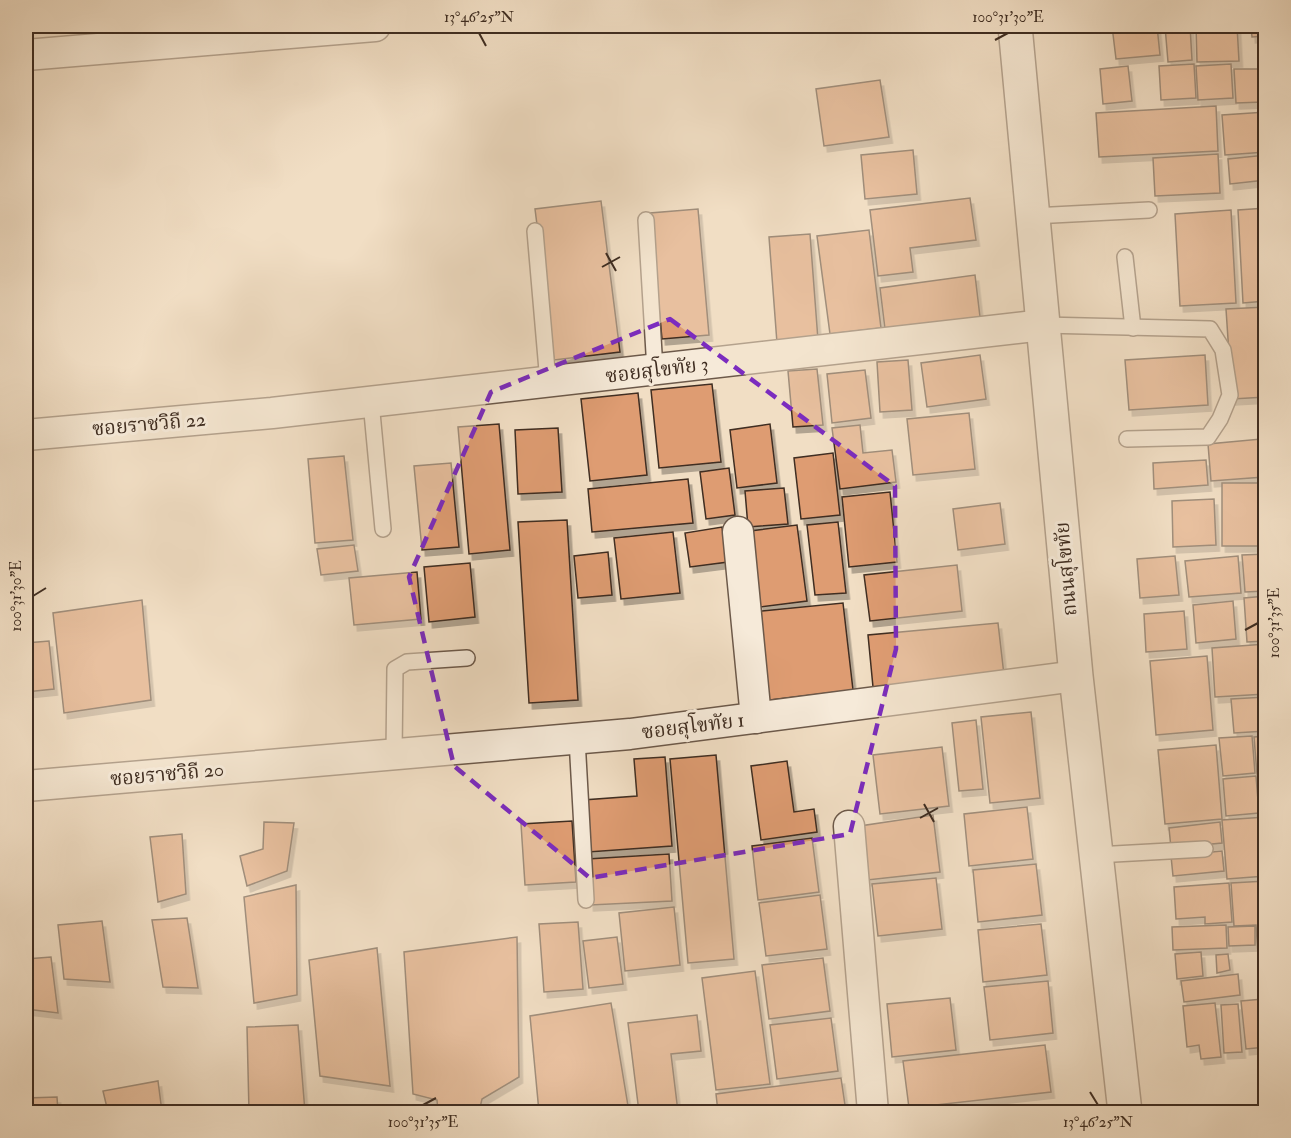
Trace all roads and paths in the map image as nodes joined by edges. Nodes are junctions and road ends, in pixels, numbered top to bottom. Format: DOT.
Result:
graph roads {
  1 [pos="375,26"];
  2 [pos="1015,26"];
  3 [pos="26,55"];
  4 [pos="1149,210"];
  5 [pos="1033,216"];
  6 [pos="646,220"];
  7 [pos="535,231"];
  8 [pos="1125,256"];
  9 [pos="1043,325"];
  10 [pos="1133,327"];
  11 [pos="654,370"];
  12 [pos="548,382"];
  13 [pos="370,402"];
  14 [pos="272,413"];
  15 [pos="26,435"];
  16 [pos="1127,439"];
  17 [pos="383,529"];
  18 [pos="738,532"];
  19 [pos="467,658"];
  20 [pos="1076,676"];
  21 [pos="756,718"];
  22 [pos="577,739"];
  23 [pos="394,754"];
  24 [pos="308,762"];
  25 [pos="26,786"];
  26 [pos="849,826"];
  27 [pos="1205,849"];
  28 [pos="1096,855"];
  29 [pos="586,900"];
  30 [pos="873,1113"];
  31 [pos="1125,1113"];
  1 -- 3 [label="street"];
  2 -- 5 [label="street, ถนนสุโขทัย"];
  4 -- 5 [label="lane"];
  5 -- 9 [label="street, ถนนสุโขทัย"];
  6 -- 11 [label="lane"];
  7 -- 12 [label="lane"];
  8 -- 10 [label="lane"];
  9 -- 10 [label="lane"];
  9 -- 11 [label="street, ซอยสุโขทัย 3"];
  9 -- 20 [label="street, ถนนสุโขทัย"];
  10 -- 16 [label="lane"];
  11 -- 12 [label="street, ซอยสุโขทัย 3"];
  12 -- 13 [label="street, ซอยสุโขทัย 3"];
  13 -- 14 [label="street, ซอยสุโขทัย 3"];
  13 -- 17 [label="lane"];
  14 -- 15 [label="street, ซอยราชวิถี 22"];
  18 -- 21 [label="street"];
  19 -- 23 [label="lane"];
  20 -- 21 [label="street, ซอยสุโขทัย 1"];
  20 -- 28 [label="street, ถนนสุโขทัย"];
  21 -- 22 [label="street, ซอยสุโขทัย 1"];
  22 -- 23 [label="street, ซอยสุโขทัย 1"];
  22 -- 29 [label="lane"];
  23 -- 24 [label="street, ซอยสุโขทัย 1"];
  24 -- 25 [label="street, ซอยราชวิถี 20"];
  26 -- 30 [label="street"];
  27 -- 28 [label="lane"];
  28 -- 31 [label="street, ถนนสุโขทัย"];
}
